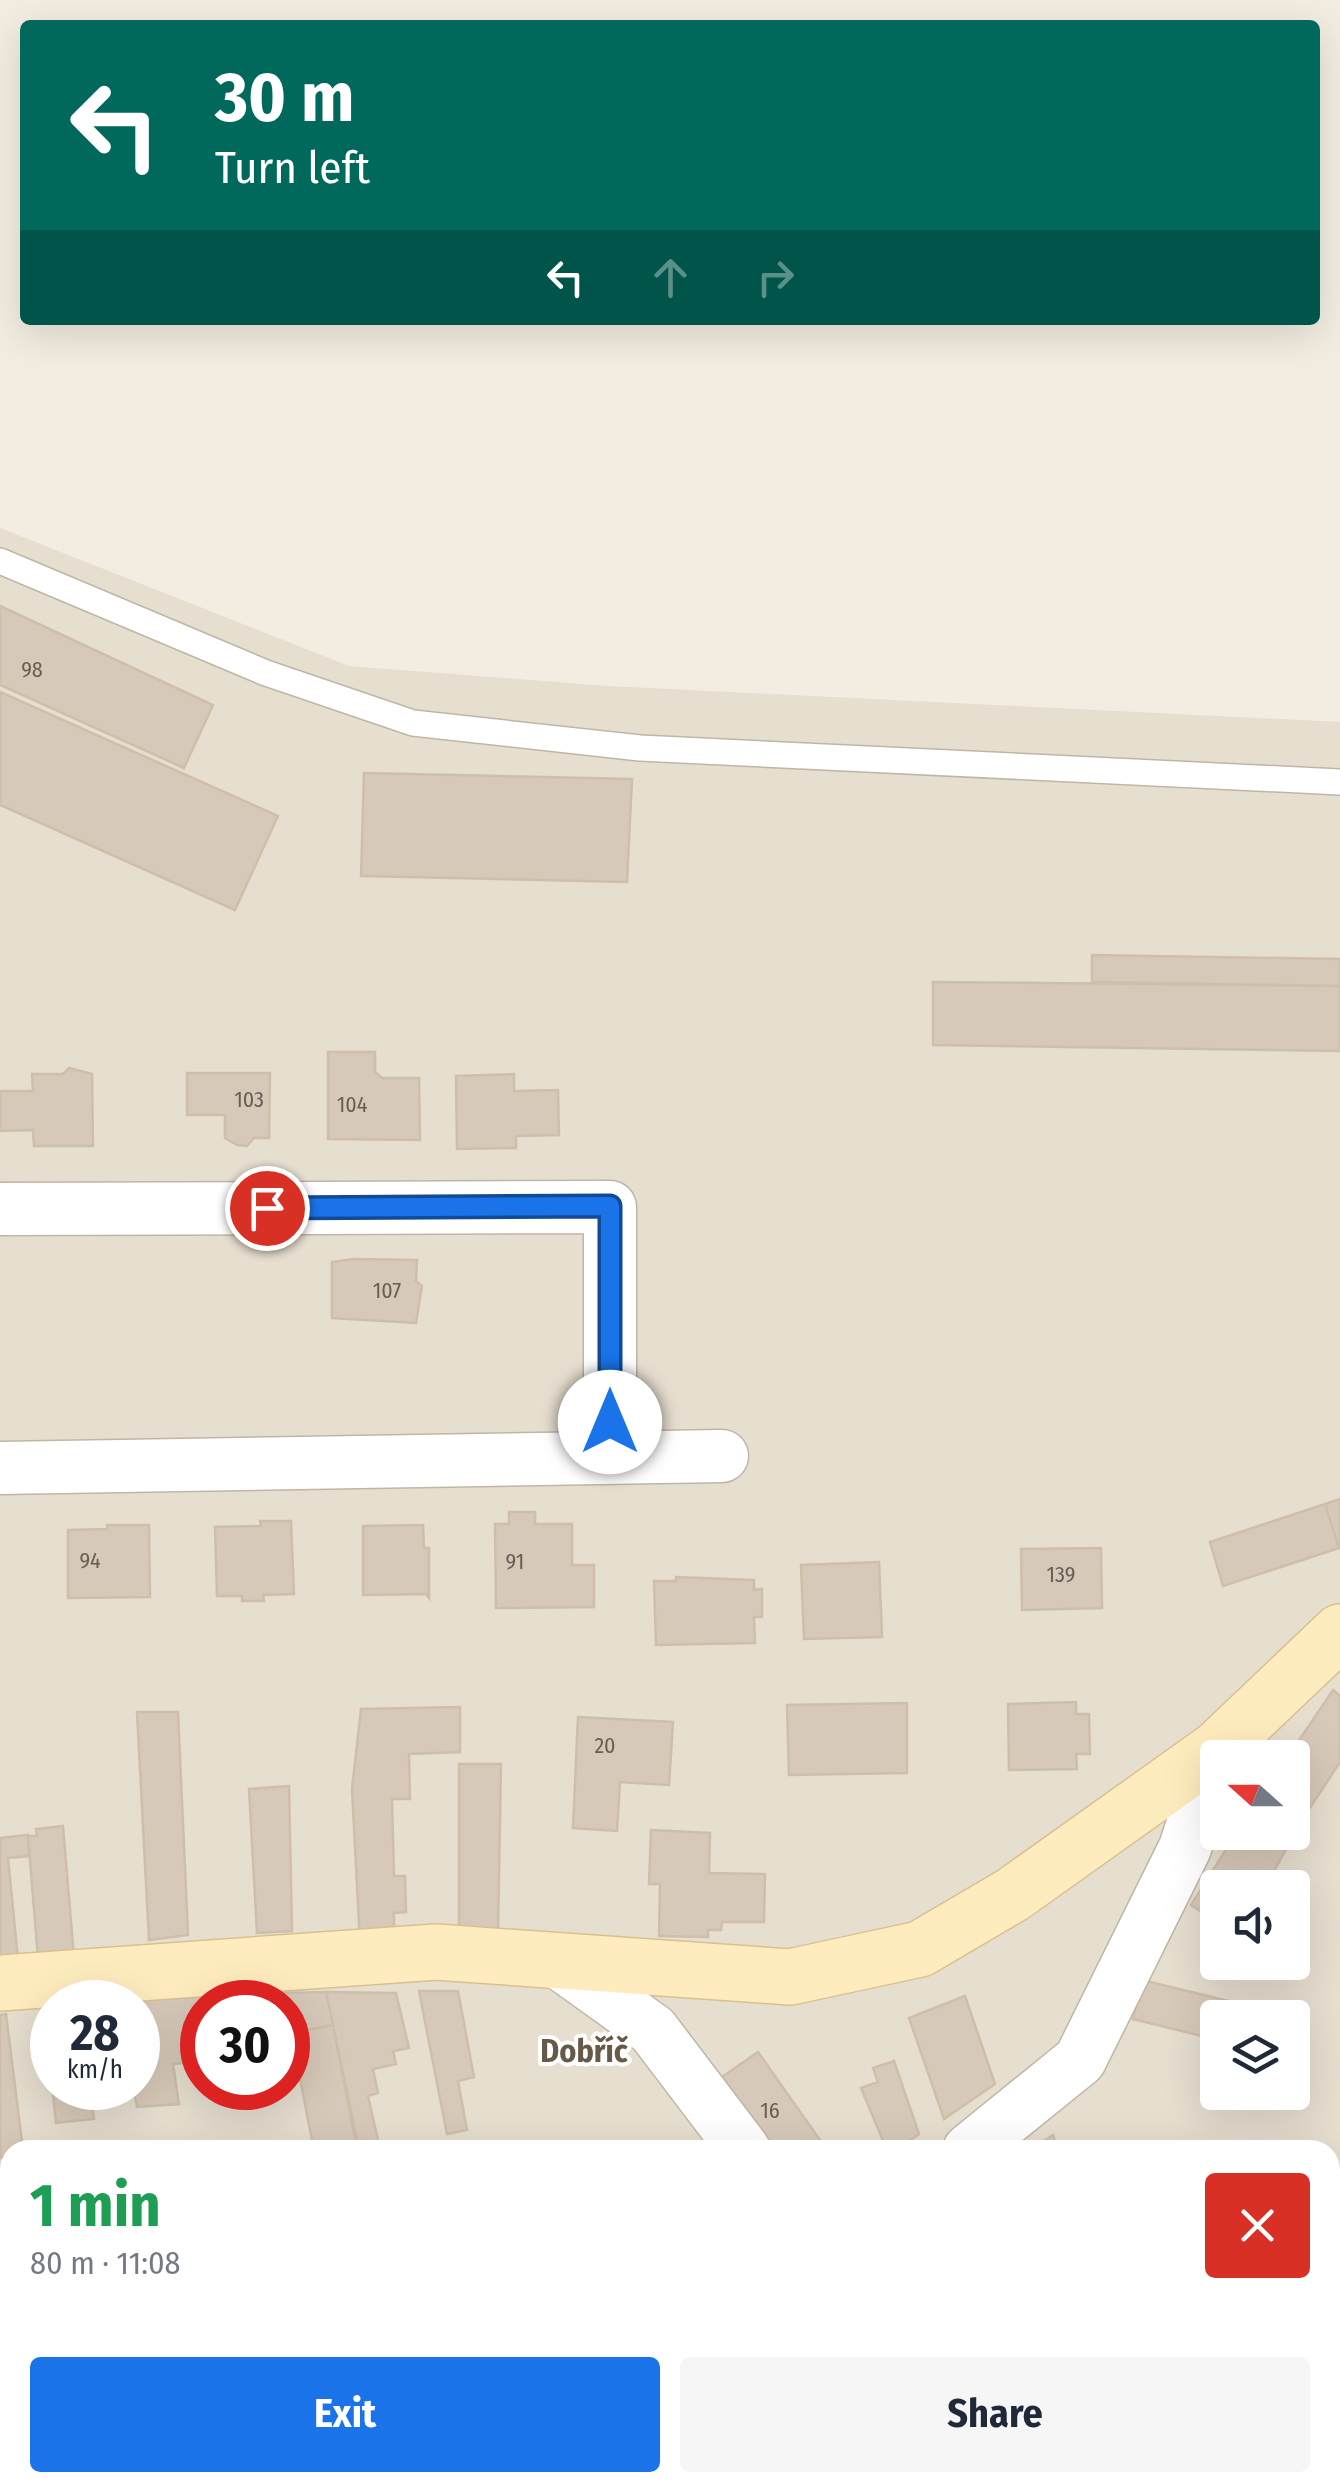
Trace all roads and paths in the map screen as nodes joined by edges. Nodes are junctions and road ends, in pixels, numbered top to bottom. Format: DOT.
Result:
graph roads {
  1 [pos="0,561"];
  2 [pos="1340,782"];
  3 [pos="0,1210"];
  4 [pos="722,1456"];
  5 [pos="610,1458"];
  6 [pos="0,1468"];
  7 [pos="1340,1632"];
  8 [pos="1226,1740"];
  9 [pos="1200,1761"];
  10 [pos="1200,1804"];
  11 [pos="561,1964"];
  12 [pos="0,1982"];
  13 [pos="736,2140"];
  14 [pos="980,2140"];
  1 -- 2 [label="lane"];
  3 -- 5 [label="street"];
  4 -- 5 [label="street"];
  5 -- 6 [label="street"];
  7 -- 8 [label="street"];
  9 -- 11 [label="street"];
  10 -- 14 [label="street"];
  11 -- 12 [label="street"];
  11 -- 13 [label="street"];
}
